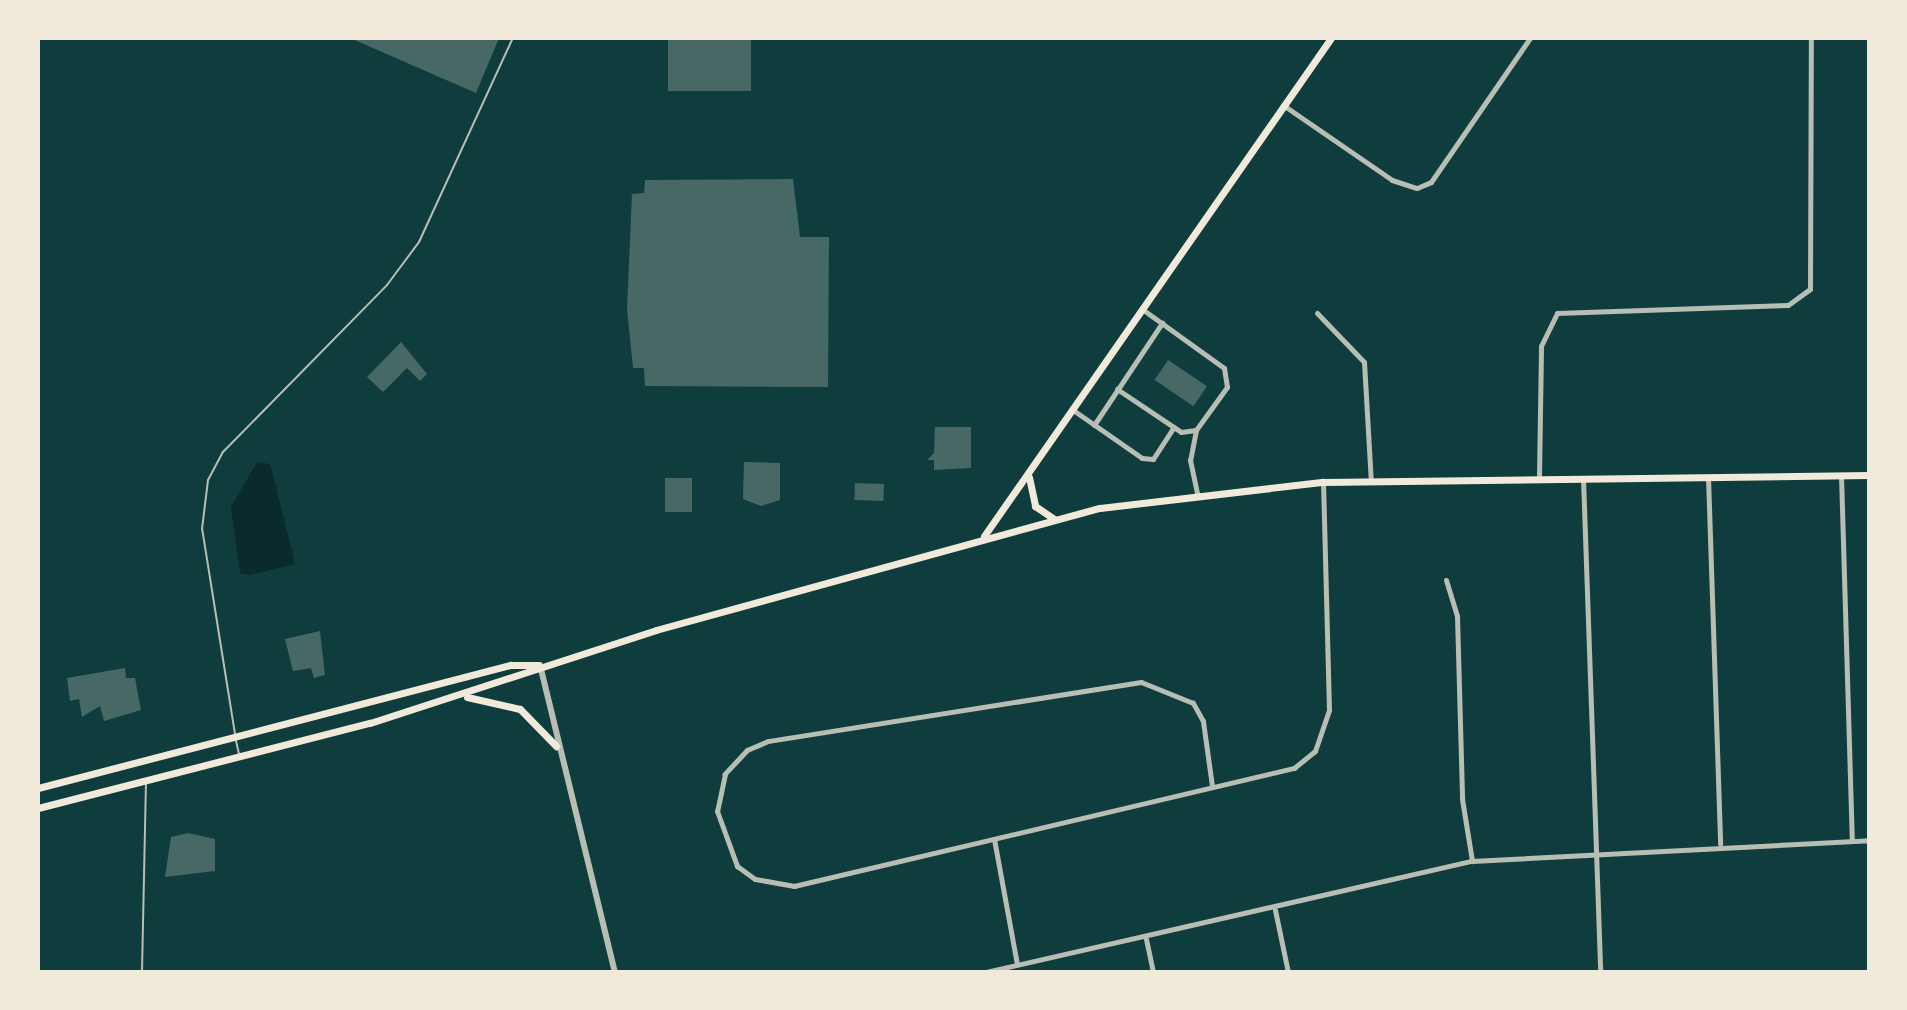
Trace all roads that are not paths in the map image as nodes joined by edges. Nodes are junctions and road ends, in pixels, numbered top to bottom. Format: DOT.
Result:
graph roads {
  1 [pos="513,38"];
  2 [pos="1331,38"];
  3 [pos="1530,38"];
  4 [pos="1811,38"];
  5 [pos="1283,105"];
  6 [pos="1142,309"];
  7 [pos="1317,313"];
  8 [pos="1162,323"];
  9 [pos="1117,389"];
  10 [pos="1073,410"];
  11 [pos="1094,425"];
  12 [pos="1174,427"];
  13 [pos="1196,430"];
  14 [pos="1029,472"];
  15 [pos="1841,475"];
  16 [pos="1869,475"];
  17 [pos="1539,476"];
  18 [pos="1708,476"];
  19 [pos="1583,477"];
  20 [pos="1323,482"];
  21 [pos="1371,482"];
  22 [pos="1197,493"];
  23 [pos="1054,519"];
  24 [pos="984,536"];
  25 [pos="1446,580"];
  26 [pos="540,665"];
  27 [pos="461,697"];
  28 [pos="236,737"];
  29 [pos="556,746"];
  30 [pos="239,758"];
  31 [pos="146,782"];
  32 [pos="1212,786"];
  33 [pos="38,788"];
  34 [pos="38,808"];
  35 [pos="994,839"];
  36 [pos="1869,840"];
  37 [pos="1852,841"];
  38 [pos="1720,844"];
  39 [pos="1598,851"];
  40 [pos="1472,861"];
  41 [pos="1275,910"];
  42 [pos="1146,939"];
  43 [pos="1017,964"];
  44 [pos="142,972"];
  45 [pos="615,972"];
  46 [pos="986,972"];
  47 [pos="1153,972"];
  48 [pos="1288,972"];
  49 [pos="1600,972"];
  1 -- 28 [label="lane"];
  2 -- 5 [label="main road"];
  3 -- 5 [label="street"];
  4 -- 17 [label="street"];
  5 -- 6 [label="main road"];
  6 -- 8 [label="street"];
  6 -- 10 [label="main road"];
  7 -- 21 [label="street"];
  8 -- 9 [label="street"];
  8 -- 13 [label="street"];
  9 -- 11 [label="street"];
  9 -- 12 [label="street"];
  10 -- 11 [label="street"];
  10 -- 14 [label="main road"];
  11 -- 12 [label="street"];
  12 -- 13 [label="street"];
  13 -- 22 [label="street"];
  14 -- 23 [label="main road"];
  14 -- 24 [label="main road"];
  15 -- 16 [label="main road"];
  15 -- 18 [label="main road"];
  15 -- 37 [label="street"];
  17 -- 19 [label="main road"];
  17 -- 21 [label="main road"];
  18 -- 19 [label="main road"];
  18 -- 38 [label="street"];
  19 -- 39 [label="street"];
  20 -- 21 [label="main road"];
  20 -- 22 [label="main road"];
  20 -- 32 [label="street"];
  22 -- 23 [label="main road"];
  23 -- 24 [label="main road"];
  24 -- 26 [label="main road"];
  25 -- 40 [label="street"];
  26 -- 27 [label="main road"];
  26 -- 28 [label="main road"];
  26 -- 29 [label="street"];
  27 -- 29 [label="main road"];
  27 -- 30 [label="main road"];
  28 -- 30 [label="lane"];
  28 -- 33 [label="main road"];
  29 -- 45 [label="street"];
  30 -- 31 [label="main road"];
  31 -- 34 [label="main road"];
  31 -- 44 [label="lane"];
  32 -- 35 [label="street"];
  32 -- 35 [label="street"];
  35 -- 43 [label="street"];
  36 -- 37 [label="street"];
  37 -- 38 [label="street"];
  38 -- 39 [label="street"];
  39 -- 40 [label="street"];
  39 -- 49 [label="street"];
  40 -- 41 [label="street"];
  41 -- 42 [label="street"];
  41 -- 48 [label="street"];
  42 -- 43 [label="street"];
  42 -- 47 [label="street"];
  43 -- 46 [label="street"];
}
